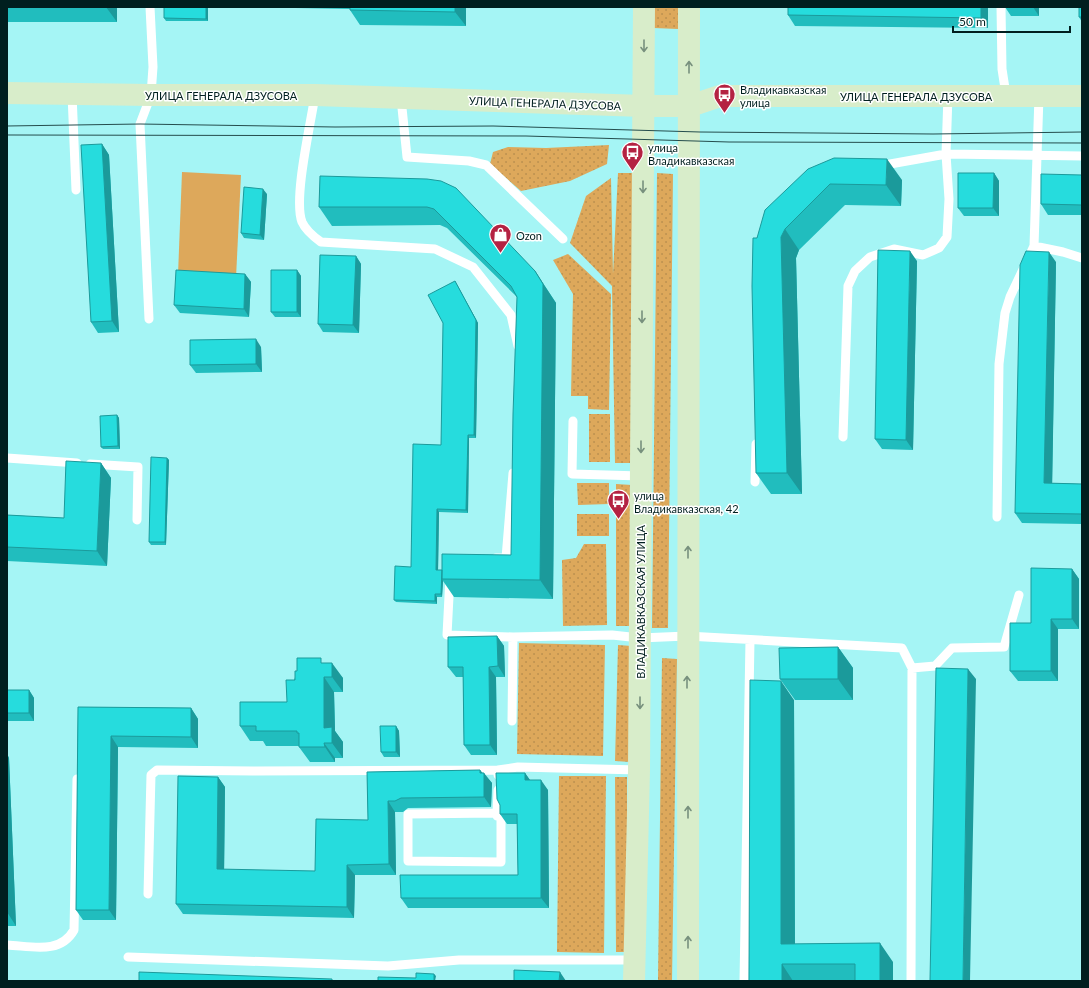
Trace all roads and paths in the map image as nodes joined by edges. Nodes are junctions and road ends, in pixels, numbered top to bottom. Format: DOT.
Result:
graph roads {
  1 [pos="150,7"];
  2 [pos="644,7"];
  3 [pos="689,7"];
  4 [pos="1001,7"];
  5 [pos="7,93"];
  6 [pos="72,93"];
  7 [pos="315,95"];
  8 [pos="948,95"];
  9 [pos="1006,95"];
  10 [pos="151,96"];
  11 [pos="1039,96"];
  12 [pos="1082,96"];
  13 [pos="402,98"];
  14 [pos="644,106"];
  15 [pos="690,106"];
  16 [pos="946,154"];
  17 [pos="1037,155"];
  18 [pos="1082,156"];
  19 [pos="872,168"];
  20 [pos="76,190"];
  21 [pos="563,239"];
  22 [pos="1034,246"];
  23 [pos="1082,258"];
  24 [pos="149,319"];
  25 [pos="519,357"];
  26 [pos="573,421"];
  27 [pos="756,434"];
  28 [pos="843,437"];
  29 [pos="7,458"];
  30 [pos="514,462"];
  31 [pos="641,476"];
  32 [pos="755,482"];
  33 [pos="997,517"];
  34 [pos="137,520"];
  35 [pos="490,558"];
  36 [pos="450,566"];
  37 [pos="1019,595"];
  38 [pos="687,636"];
  39 [pos="513,637"];
  40 [pos="640,638"];
  41 [pos="750,640"];
  42 [pos="912,668"];
  43 [pos="512,721"];
  44 [pos="498,770"];
  45 [pos="639,770"];
  46 [pos="78,779"];
  47 [pos="497,813"];
  48 [pos="148,894"];
  49 [pos="7,945"];
  50 [pos="128,957"];
  51 [pos="635,971"];
  52 [pos="688,981"];
  53 [pos="744,981"];
  54 [pos="911,981"];
  1 -- 10 [label="lane"];
  2 -- 14 [label="main road, ВЛАДИКАВКАЗСКАЯ УЛИЦА, one-way"];
  15 -- 3 [label="main road, one-way"];
  4 -- 9 [label="lane"];
  5 -- 6 [label="main road, УЛИЦА ГЕНЕРАЛА ДЗУСОВА"];
  6 -- 10 [label="main road, УЛИЦА ГЕНЕРАЛА ДЗУСОВА"];
  6 -- 20 [label="lane"];
  7 -- 10 [label="main road, УЛИЦА ГЕНЕРАЛА ДЗУСОВА"];
  7 -- 13 [label="main road, УЛИЦА ГЕНЕРАЛА ДЗУСОВА"];
  7 -- 25 [label="lane"];
  8 -- 9 [label="main road, УЛИЦА ГЕНЕРАЛА ДЗУСОВА"];
  8 -- 15 [label="main road, УЛИЦА ГЕНЕРАЛА ДЗУСОВА"];
  8 -- 16 [label="lane"];
  9 -- 11 [label="main road, УЛИЦА ГЕНЕРАЛА ДЗУСОВА"];
  10 -- 24 [label="lane"];
  11 -- 12 [label="main road, УЛИЦА ГЕНЕРАЛА ДЗУСОВА"];
  11 -- 17 [label="lane"];
  13 -- 14 [label="main road, УЛИЦА ГЕНЕРАЛА ДЗУСОВА"];
  13 -- 21 [label="lane"];
  14 -- 15 [label="main road, УЛИЦА ГЕНЕРАЛА ДЗУСОВА"];
  14 -- 31 [label="main road, ВЛАДИКАВКАЗСКАЯ УЛИЦА, one-way"];
  38 -- 15 [label="main road, one-way"];
  16 -- 17 [label="lane"];
  16 -- 19 [label="lane"];
  16 -- 28 [label="lane"];
  17 -- 18 [label="lane"];
  17 -- 22 [label="lane"];
  22 -- 23 [label="lane"];
  22 -- 33 [label="lane"];
  26 -- 31 [label="lane"];
  27 -- 32 [label="lane"];
  29 -- 34 [label="lane"];
  30 -- 35 [label="lane"];
  31 -- 40 [label="main road, ВЛАДИКАВКАЗСКАЯ УЛИЦА"];
  36 -- 39 [label="lane"];
  37 -- 42 [label="lane"];
  38 -- 40 [label="lane"];
  38 -- 41 [label="lane"];
  52 -- 38 [label="main road, one-way"];
  39 -- 40 [label="lane"];
  39 -- 43 [label="lane"];
  40 -- 45 [label="main road, ВЛАДИКАВКАЗСКАЯ УЛИЦА, one-way"];
  41 -- 42 [label="lane"];
  41 -- 53 [label="lane"];
  42 -- 54 [label="lane"];
  44 -- 45 [label="lane"];
  44 -- 47 [label="lane"];
  44 -- 48 [label="lane"];
  45 -- 51 [label="main road, ВЛАДИКАВКАЗСКАЯ УЛИЦА"];
  46 -- 49 [label="lane"];
  47 -- 47 [label="lane"];
  50 -- 51 [label="lane"];
}
